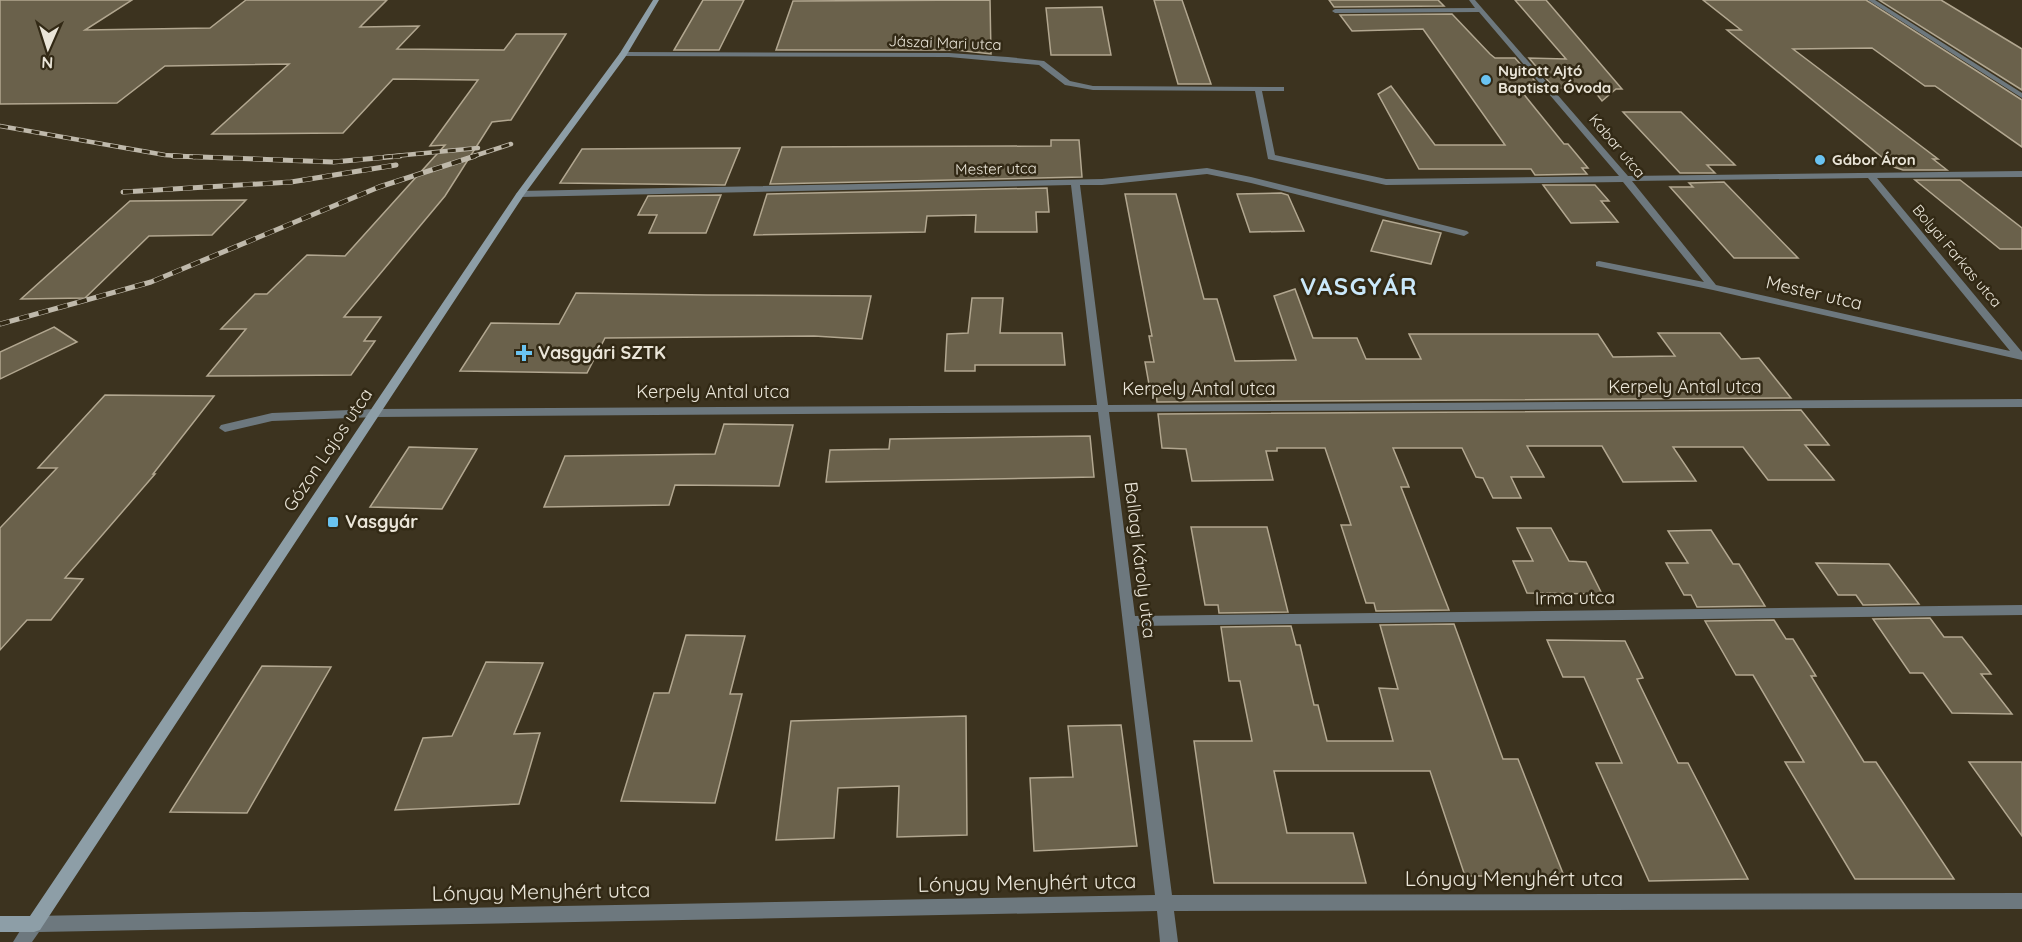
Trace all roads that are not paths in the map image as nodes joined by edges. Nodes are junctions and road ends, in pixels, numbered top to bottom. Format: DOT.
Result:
graph roads {
  1 [pos="656,0"];
  2 [pos="1472,0"];
  3 [pos="1871,0"];
  4 [pos="1480,10"];
  5 [pos="1335,11"];
  6 [pos="623,54"];
  7 [pos="1258,89"];
  8 [pos="1281,89"];
  9 [pos="2022,96"];
  10 [pos="2022,174"];
  11 [pos="1870,175"];
  12 [pos="1624,177"];
  13 [pos="1075,182"];
  14 [pos="520,194"];
  15 [pos="1464,233"];
  16 [pos="1599,264"];
  17 [pos="1713,287"];
  18 [pos="2021,356"];
  19 [pos="2022,403"];
  20 [pos="1103,408"];
  21 [pos="376,413"];
  22 [pos="225,428"];
  23 [pos="2022,610"];
  24 [pos="1129,621"];
  25 [pos="2022,901"];
  26 [pos="1164,903"];
  27 [pos="0,924"];
  28 [pos="34,924"];
  29 [pos="22,942"];
  30 [pos="1168,942"];
  1 -- 6 [label="street, Gózon Lajos utca"];
  2 -- 4 [label="street, Kabar utca"];
  3 -- 9 [label="street"];
  4 -- 5 [label="street"];
  4 -- 12 [label="street, Kabar utca"];
  6 -- 7 [label="street, Jászai Mari utca"];
  6 -- 14 [label="street, Gózon Lajos utca"];
  7 -- 8 [label="street, Jászai Mari utca"];
  7 -- 12 [label="street"];
  10 -- 11 [label="street"];
  11 -- 12 [label="street"];
  11 -- 18 [label="street, Bolyai Farkas utca"];
  12 -- 17 [label="street, Kabar utca"];
  13 -- 14 [label="street, Mester utca"];
  13 -- 15 [label="street, Mester utca"];
  13 -- 20 [label="street, Ballagi Károly utca"];
  14 -- 21 [label="street, Gózon Lajos utca"];
  16 -- 17 [label="street, Mester utca"];
  17 -- 18 [label="street, Mester utca"];
  19 -- 20 [label="street, Kerpely Antal utca"];
  20 -- 21 [label="street, Kerpely Antal utca"];
  20 -- 24 [label="street, Ballagi Károly utca"];
  21 -- 22 [label="street, Kerpely Antal utca"];
  21 -- 28 [label="street, Gózon Lajos utca"];
  23 -- 24 [label="street, Irma utca"];
  24 -- 26 [label="street, Ballagi Károly utca"];
  25 -- 26 [label="street, Lónyay Menyhért utca"];
  26 -- 28 [label="street, Lónyay Menyhért utca"];
  26 -- 30 [label="street, Ballagi Károly utca"];
  27 -- 28 [label="street"];
  28 -- 29 [label="street"];
}
